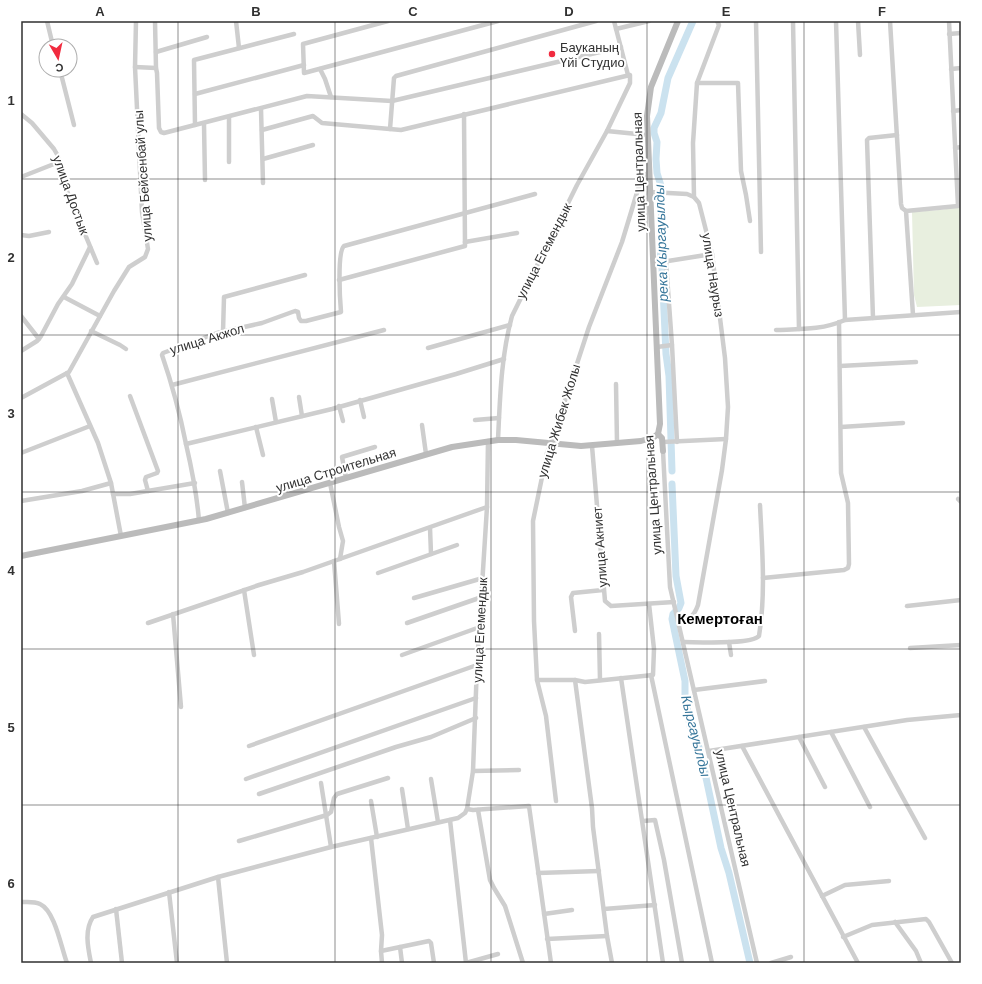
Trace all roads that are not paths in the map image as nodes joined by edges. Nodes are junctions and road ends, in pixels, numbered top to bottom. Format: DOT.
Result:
graph roads {
  1 [pos="47,21"];
  2 [pos="136,21"];
  3 [pos="155,21"];
  4 [pos="236,21"];
  5 [pos="388,21"];
  6 [pos="498,21"];
  7 [pos="596,21"];
  8 [pos="614,21"];
  9 [pos="649,21"];
  10 [pos="678,21"];
  11 [pos="717,21"];
  12 [pos="756,21"];
  13 [pos="793,21"];
  14 [pos="836,21"];
  15 [pos="858,21"];
  16 [pos="890,21"];
  17 [pos="949,21"];
  18 [pos="616,29"];
  19 [pos="961,33"];
  20 [pos="294,34"];
  21 [pos="949,34"];
  22 [pos="52,38"];
  23 [pos="207,38"];
  24 [pos="621,47"];
  25 [pos="239,48"];
  26 [pos="156,52"];
  27 [pos="860,55"];
  28 [pos="304,65"];
  29 [pos="136,68"];
  30 [pos="156,68"];
  31 [pos="961,68"];
  32 [pos="320,69"];
  33 [pos="951,69"];
  34 [pos="629,75"];
  35 [pos="62,78"];
  36 [pos="697,83"];
  37 [pos="195,94"];
  38 [pos="331,98"];
  39 [pos="392,101"];
  40 [pos="261,108"];
  41 [pos="961,110"];
  42 [pos="953,111"];
  43 [pos="21,114"];
  44 [pos="464,114"];
  45 [pos="229,117"];
  46 [pos="204,124"];
  47 [pos="74,125"];
  48 [pos="195,125"];
  49 [pos="262,130"];
  50 [pos="390,130"];
  51 [pos="607,131"];
  52 [pos="646,135"];
  53 [pos="897,135"];
  54 [pos="313,145"];
  55 [pos="961,147"];
  56 [pos="955,148"];
  57 [pos="262,159"];
  58 [pos="59,162"];
  59 [pos="229,162"];
  60 [pos="649,171"];
  61 [pos="21,177"];
  62 [pos="205,180"];
  63 [pos="263,183"];
  64 [pos="650,192"];
  65 [pos="535,194"];
  66 [pos="694,196"];
  67 [pos="906,211"];
  68 [pos="465,213"];
  69 [pos="750,221"];
  70 [pos="49,232"];
  71 [pos="517,233"];
  72 [pos="21,235"];
  73 [pos="465,242"];
  74 [pos="90,247"];
  75 [pos="761,252"];
  76 [pos="712,254"];
  77 [pos="97,263"];
  78 [pos="305,275"];
  79 [pos="340,280"];
  80 [pos="64,297"];
  81 [pos="961,312"];
  82 [pos="913,315"];
  83 [pos="21,316"];
  84 [pos="100,316"];
  85 [pos="873,318"];
  86 [pos="845,320"];
  87 [pos="839,322"];
  88 [pos="510,325"];
  89 [pos="799,329"];
  90 [pos="384,330"];
  91 [pos="776,330"];
  92 [pos="91,331"];
  93 [pos="223,332"];
  94 [pos="39,338"];
  95 [pos="671,345"];
  96 [pos="659,346"];
  97 [pos="428,348"];
  98 [pos="126,349"];
  99 [pos="21,351"];
  100 [pos="504,359"];
  101 [pos="916,362"];
  102 [pos="840,366"];
  103 [pos="67,373"];
  104 [pos="616,384"];
  105 [pos="172,385"];
  106 [pos="130,396"];
  107 [pos="21,398"];
  108 [pos="299,398"];
  109 [pos="272,399"];
  110 [pos="360,400"];
  111 [pos="339,406"];
  112 [pos="302,416"];
  113 [pos="364,417"];
  114 [pos="499,418"];
  115 [pos="475,420"];
  116 [pos="343,421"];
  117 [pos="276,422"];
  118 [pos="903,423"];
  119 [pos="422,425"];
  120 [pos="90,426"];
  121 [pos="256,427"];
  122 [pos="841,427"];
  123 [pos="658,434"];
  124 [pos="726,439"];
  125 [pos="498,440"];
  126 [pos="488,441"];
  127 [pos="663,442"];
  128 [pos="674,442"];
  129 [pos="551,443"];
  130 [pos="617,443"];
  131 [pos="186,444"];
  132 [pos="592,446"];
  133 [pos="375,447"];
  134 [pos="663,451"];
  135 [pos="21,453"];
  136 [pos="426,454"];
  137 [pos="263,455"];
  138 [pos="220,471"];
  139 [pos="346,478"];
  140 [pos="242,482"];
  141 [pos="111,483"];
  142 [pos="195,483"];
  143 [pos="330,483"];
  144 [pos="148,491"];
  145 [pos="113,494"];
  146 [pos="21,501"];
  147 [pos="760,505"];
  148 [pos="487,507"];
  149 [pos="245,508"];
  150 [pos="228,513"];
  151 [pos="199,521"];
  152 [pos="430,528"];
  153 [pos="121,536"];
  154 [pos="457,545"];
  155 [pos="431,554"];
  156 [pos="21,556"];
  157 [pos="340,559"];
  158 [pos="334,562"];
  159 [pos="378,573"];
  160 [pos="483,578"];
  161 [pos="763,578"];
  162 [pos="244,590"];
  163 [pos="603,590"];
  164 [pos="482,597"];
  165 [pos="414,598"];
  166 [pos="961,600"];
  167 [pos="649,604"];
  168 [pos="675,604"];
  169 [pos="907,606"];
  170 [pos="173,614"];
  171 [pos="679,619"];
  172 [pos="148,622"];
  173 [pos="407,623"];
  174 [pos="339,624"];
  175 [pos="480,627"];
  176 [pos="575,631"];
  177 [pos="599,634"];
  178 [pos="684,642"];
  179 [pos="729,642"];
  180 [pos="961,645"];
  181 [pos="910,648"];
  182 [pos="254,655"];
  183 [pos="402,655"];
  184 [pos="731,656"];
  185 [pos="477,665"];
  186 [pos="651,675"];
  187 [pos="621,678"];
  188 [pos="537,680"];
  189 [pos="575,680"];
  190 [pos="600,680"];
  191 [pos="765,681"];
  192 [pos="694,690"];
  193 [pos="476,698"];
  194 [pos="181,707"];
  195 [pos="961,715"];
  196 [pos="476,718"];
  197 [pos="864,727"];
  198 [pos="831,732"];
  199 [pos="799,737"];
  200 [pos="249,746"];
  201 [pos="742,746"];
  202 [pos="709,751"];
  203 [pos="519,770"];
  204 [pos="473,771"];
  205 [pos="388,778"];
  206 [pos="246,779"];
  207 [pos="431,779"];
  208 [pos="322,782"];
  209 [pos="825,787"];
  210 [pos="402,789"];
  211 [pos="259,794"];
  212 [pos="371,801"];
  213 [pos="556,801"];
  214 [pos="870,807"];
  215 [pos="467,809"];
  216 [pos="478,810"];
  217 [pos="327,815"];
  218 [pos="450,820"];
  219 [pos="643,821"];
  220 [pos="438,822"];
  221 [pos="408,829"];
  222 [pos="377,837"];
  223 [pos="371,838"];
  224 [pos="925,838"];
  225 [pos="239,841"];
  226 [pos="331,847"];
  227 [pos="599,870"];
  228 [pos="538,873"];
  229 [pos="218,877"];
  230 [pos="889,881"];
  231 [pos="169,892"];
  232 [pos="822,896"];
  233 [pos="21,902"];
  234 [pos="655,905"];
  235 [pos="116,909"];
  236 [pos="604,909"];
  237 [pos="572,910"];
  238 [pos="544,914"];
  239 [pos="895,922"];
  240 [pos="607,936"];
  241 [pos="844,936"];
  242 [pos="547,939"];
  243 [pos="400,947"];
  244 [pos="381,952"];
  245 [pos="498,954"];
  246 [pos="791,956"];
  247 [pos="67,963"];
  248 [pos="91,963"];
  249 [pos="122,963"];
  250 [pos="177,963"];
  251 [pos="227,963"];
  252 [pos="382,963"];
  253 [pos="402,963"];
  254 [pos="434,963"];
  255 [pos="466,963"];
  256 [pos="523,963"];
  257 [pos="551,963"];
  258 [pos="612,963"];
  259 [pos="663,963"];
  260 [pos="682,963"];
  261 [pos="712,963"];
  262 [pos="757,963"];
  263 [pos="771,963"];
  264 [pos="858,963"];
  265 [pos="921,963"];
  266 [pos="952,963"];
  1 -- 22 [label="street"];
  2 -- 29 [label="street, улица Бейсенбай улы"];
  3 -- 26 [label="street"];
  4 -- 25 [label="street"];
  5 -- 28 [label="street"];
  6 -- 32 [label="street"];
  7 -- 39 [label="street"];
  8 -- 18 [label="street"];
  9 -- 18 [label="street"];
  10 -- 52 [label="main road, улица Центральная"];
  11 -- 36 [label="street, улица Наурыз"];
  12 -- 75 [label="street"];
  13 -- 89 [label="street"];
  14 -- 86 [label="street"];
  15 -- 27 [label="street"];
  16 -- 53 [label="street"];
  17 -- 21 [label="street"];
  18 -- 24 [label="street"];
  19 -- 21 [label="street"];
  20 -- 25 [label="street"];
  21 -- 33 [label="street"];
  23 -- 26 [label="street"];
  24 -- 34 [label="street"];
  24 -- 39 [label="street"];
  25 -- 37 [label="street"];
  26 -- 30 [label="street"];
  28 -- 32 [label="street"];
  28 -- 37 [label="street"];
  29 -- 30 [label="street"];
  29 -- 84 [label="street, улица Бейсенбай улы"];
  30 -- 48 [label="street"];
  31 -- 33 [label="street"];
  32 -- 38 [label="street"];
  33 -- 42 [label="street"];
  34 -- 44 [label="street"];
  34 -- 51 [label="street, улица Егемендык"];
  35 -- 47 [label="street"];
  36 -- 66 [label="street, улица Наурыз"];
  36 -- 69 [label="street"];
  37 -- 48 [label="street"];
  38 -- 39 [label="street"];
  38 -- 40 [label="street"];
  39 -- 50 [label="street"];
  40 -- 45 [label="street"];
  40 -- 49 [label="street"];
  41 -- 42 [label="street"];
  42 -- 56 [label="street"];
  43 -- 58 [label="street, улица Достык"];
  44 -- 50 [label="street"];
  44 -- 68 [label="street"];
  45 -- 46 [label="street"];
  45 -- 59 [label="street"];
  46 -- 48 [label="street"];
  46 -- 62 [label="street"];
  49 -- 50 [label="street"];
  49 -- 57 [label="street"];
  51 -- 52 [label="street"];
  51 -- 88 [label="street, улица Егемендык"];
  52 -- 60 [label="main road, улица Центральная"];
  53 -- 67 [label="street"];
  53 -- 85 [label="street"];
  54 -- 57 [label="street"];
  55 -- 56 [label="street"];
  56 -- 67 [label="street"];
  57 -- 63 [label="street"];
  58 -- 61 [label="street"];
  58 -- 74 [label="street, улица Достык"];
  60 -- 64 [label="main road, улица Центральная"];
  60 -- 129 [label="street, улица Жибек Жолы"];
  64 -- 66 [label="street"];
  64 -- 96 [label="main road, улица Центральная"];
  65 -- 68 [label="street"];
  66 -- 76 [label="street, улица Наурыз"];
  67 -- 82 [label="street"];
  68 -- 73 [label="street"];
  68 -- 79 [label="street"];
  70 -- 72 [label="street"];
  71 -- 73 [label="street"];
  73 -- 79 [label="street"];
  74 -- 77 [label="street, улица Достык"];
  74 -- 80 [label="street"];
  76 -- 95 [label="street"];
  76 -- 124 [label="street, улица Наурыз"];
  78 -- 93 [label="street"];
  79 -- 93 [label="street, улица Акжол"];
  80 -- 84 [label="street"];
  80 -- 94 [label="street"];
  81 -- 82 [label="street"];
  82 -- 85 [label="street"];
  83 -- 94 [label="street"];
  84 -- 92 [label="street, улица Бейсенбай улы"];
  85 -- 86 [label="street"];
  86 -- 87 [label="street"];
  87 -- 89 [label="street"];
  87 -- 102 [label="street"];
  88 -- 97 [label="street"];
  88 -- 100 [label="street, улица Егемендык"];
  89 -- 91 [label="street"];
  90 -- 105 [label="street"];
  92 -- 98 [label="street"];
  92 -- 103 [label="street, улица Бейсенбай улы"];
  93 -- 105 [label="street, улица Акжол"];
  94 -- 99 [label="street"];
  95 -- 96 [label="street"];
  95 -- 128 [label="street"];
  96 -- 123 [label="main road, улица Центральная"];
  100 -- 110 [label="street"];
  100 -- 114 [label="street, улица Егемендык"];
  101 -- 102 [label="street"];
  102 -- 122 [label="street"];
  103 -- 107 [label="street"];
  103 -- 120 [label="street"];
  104 -- 130 [label="street"];
  105 -- 131 [label="street, улица Акжол"];
  106 -- 144 [label="street"];
  108 -- 112 [label="street"];
  109 -- 117 [label="street"];
  110 -- 111 [label="street"];
  110 -- 113 [label="street"];
  111 -- 112 [label="street"];
  111 -- 116 [label="street"];
  112 -- 117 [label="street"];
  114 -- 115 [label="street"];
  114 -- 125 [label="street, улица Егемендык"];
  117 -- 121 [label="street"];
  118 -- 122 [label="street"];
  119 -- 136 [label="street"];
  120 -- 135 [label="street"];
  120 -- 141 [label="street"];
  121 -- 131 [label="street"];
  121 -- 137 [label="street"];
  122 -- 161 [label="street"];
  123 -- 127 [label="main road, улица Центральная"];
  123 -- 130 [label="main road, улица Строительная"];
  124 -- 128 [label="street"];
  124 -- 171 [label="street, улица Наурыз"];
  125 -- 126 [label="main road, улица Строительная"];
  125 -- 129 [label="main road, улица Строительная"];
  126 -- 136 [label="main road, улица Строительная"];
  126 -- 148 [label="street, улица Егемендык"];
  127 -- 128 [label="street"];
  127 -- 134 [label="main road, улица Центральная"];
  129 -- 132 [label="main road, улица Строительная"];
  129 -- 188 [label="street, улица Жибек Жолы"];
  130 -- 132 [label="main road, улица Строительная"];
  131 -- 142 [label="street, улица Акжол"];
  132 -- 163 [label="street, улица Акниет"];
  133 -- 139 [label="street"];
  134 -- 168 [label="street, улица Центральная"];
  136 -- 139 [label="main road, улица Строительная"];
  138 -- 150 [label="street"];
  139 -- 143 [label="main road, улица Строительная"];
  140 -- 149 [label="street"];
  141 -- 145 [label="street"];
  141 -- 146 [label="street"];
  142 -- 144 [label="street"];
  142 -- 151 [label="street, улица Акжол"];
  143 -- 149 [label="main road, улица Строительная"];
  143 -- 157 [label="street"];
  144 -- 145 [label="street"];
  145 -- 153 [label="street"];
  147 -- 161 [label="street"];
  148 -- 152 [label="street"];
  148 -- 160 [label="street, улица Егемендык"];
  149 -- 150 [label="main road, улица Строительная"];
  150 -- 151 [label="main road, улица Строительная"];
  151 -- 153 [label="main road, улица Строительная"];
  152 -- 155 [label="street"];
  152 -- 157 [label="street"];
  153 -- 156 [label="main road, улица Строительная"];
  154 -- 155 [label="street"];
  155 -- 159 [label="street"];
  157 -- 158 [label="street"];
  158 -- 162 [label="street"];
  158 -- 174 [label="street"];
  160 -- 164 [label="street, улица Егемендык"];
  160 -- 165 [label="street"];
  161 -- 179 [label="street"];
  162 -- 170 [label="street"];
  162 -- 182 [label="street"];
  163 -- 167 [label="street, улица Акниет"];
  163 -- 176 [label="street"];
  164 -- 173 [label="street"];
  164 -- 175 [label="street, улица Егемендык"];
  166 -- 169 [label="street"];
  167 -- 168 [label="street, улица Акниет"];
  167 -- 186 [label="street"];
  168 -- 171 [label="street, улица Центральная"];
  170 -- 172 [label="street"];
  170 -- 194 [label="street"];
  171 -- 178 [label="street, улица Центральная"];
  175 -- 183 [label="street"];
  175 -- 185 [label="street, улица Егемендык"];
  177 -- 190 [label="street"];
  178 -- 179 [label="street"];
  178 -- 192 [label="street, улица Центральная"];
  179 -- 184 [label="street"];
  180 -- 181 [label="street"];
  185 -- 193 [label="street, улица Егемендык"];
  185 -- 200 [label="street"];
  186 -- 187 [label="street"];
  186 -- 261 [label="street"];
  187 -- 190 [label="street"];
  187 -- 219 [label="street"];
  188 -- 189 [label="street"];
  188 -- 213 [label="street, улица Жибек Жолы"];
  189 -- 190 [label="street"];
  189 -- 227 [label="street"];
  191 -- 192 [label="street"];
  192 -- 202 [label="street, улица Центральная"];
  193 -- 196 [label="street, улица Егемендык"];
  193 -- 206 [label="street"];
  195 -- 197 [label="street"];
  196 -- 204 [label="street, улица Егемендык"];
  196 -- 211 [label="street"];
  197 -- 198 [label="street"];
  197 -- 224 [label="street"];
  198 -- 199 [label="street"];
  198 -- 214 [label="street"];
  199 -- 201 [label="street"];
  199 -- 209 [label="street"];
  201 -- 202 [label="street"];
  201 -- 232 [label="street"];
  202 -- 262 [label="street, улица Центральная"];
  203 -- 204 [label="street"];
  204 -- 215 [label="street, улица Егемендык"];
  205 -- 217 [label="street"];
  207 -- 220 [label="street"];
  208 -- 217 [label="street"];
  210 -- 221 [label="street"];
  212 -- 222 [label="street"];
  215 -- 216 [label="street"];
  215 -- 218 [label="street, улица Егемендык"];
  216 -- 228 [label="street"];
  216 -- 256 [label="street"];
  217 -- 225 [label="street"];
  217 -- 226 [label="street"];
  218 -- 220 [label="street"];
  218 -- 255 [label="street"];
  219 -- 234 [label="street"];
  219 -- 260 [label="street"];
  220 -- 221 [label="street"];
  221 -- 222 [label="street"];
  222 -- 223 [label="street"];
  223 -- 226 [label="street"];
  223 -- 244 [label="street"];
  226 -- 229 [label="street"];
  227 -- 228 [label="street"];
  227 -- 236 [label="street"];
  228 -- 238 [label="street"];
  229 -- 231 [label="street"];
  229 -- 251 [label="street"];
  230 -- 232 [label="street"];
  231 -- 235 [label="street"];
  231 -- 250 [label="street"];
  232 -- 241 [label="street"];
  233 -- 247 [label="street"];
  234 -- 236 [label="street"];
  234 -- 259 [label="street"];
  235 -- 248 [label="street"];
  235 -- 249 [label="street"];
  236 -- 240 [label="street"];
  237 -- 238 [label="street"];
  238 -- 242 [label="street"];
  239 -- 241 [label="street"];
  239 -- 265 [label="street"];
  239 -- 266 [label="street"];
  240 -- 242 [label="street"];
  240 -- 258 [label="street"];
  241 -- 264 [label="street"];
  242 -- 257 [label="street"];
  243 -- 244 [label="street"];
  243 -- 253 [label="street"];
  243 -- 254 [label="street"];
  244 -- 252 [label="street"];
  245 -- 255 [label="street"];
  246 -- 263 [label="street"];
}
